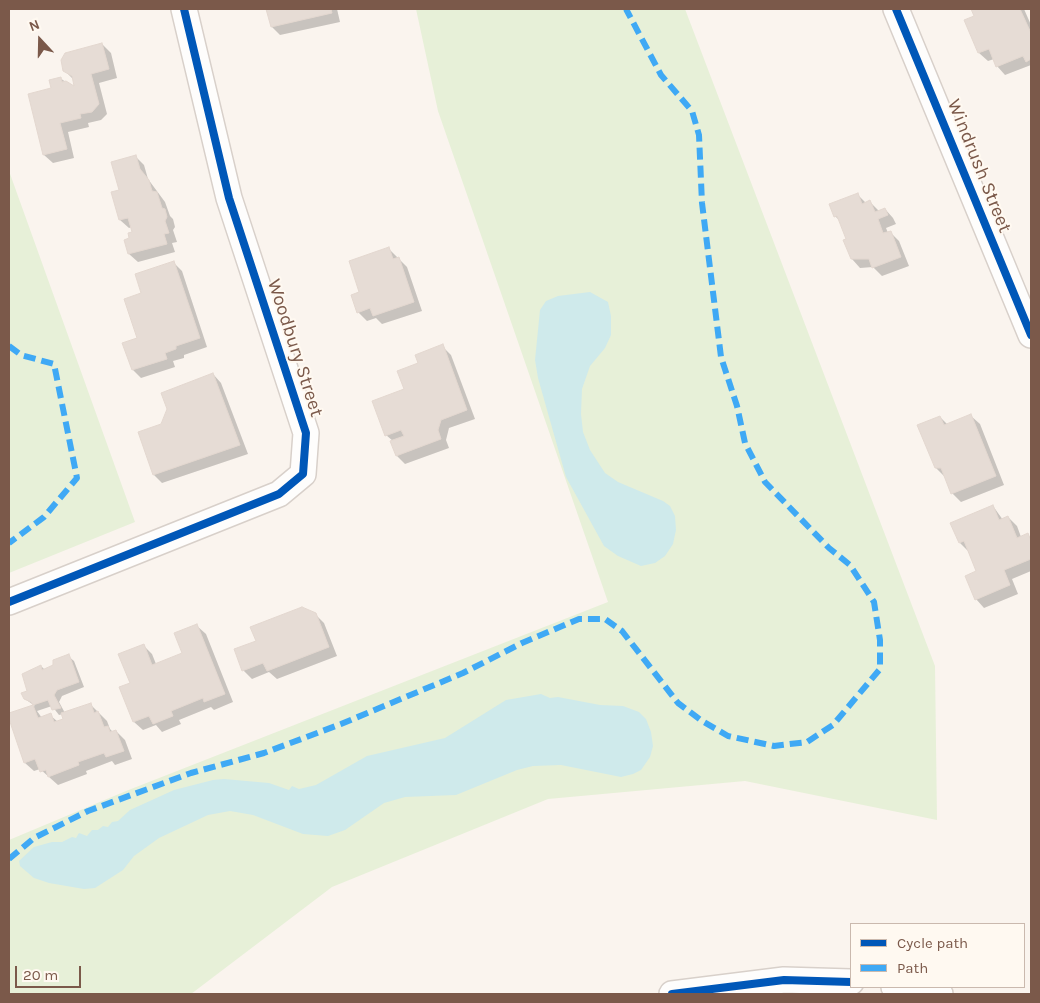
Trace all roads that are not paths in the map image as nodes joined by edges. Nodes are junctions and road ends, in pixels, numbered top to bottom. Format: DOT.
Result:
graph roads {
  1 [pos="184,9"];
  2 [pos="896,9"];
  3 [pos="1031,335"];
  4 [pos="9,602"];
  5 [pos="850,982"];
  6 [pos="901,988"];
  7 [pos="672,994"];
  8 [pos="940,994"];
  1 -- 4 [label="street, Woodbury Street"];
  2 -- 3 [label="street, Windrush Street"];
  5 -- 7 [label="street"];
  6 -- 8 [label="street"];
}
